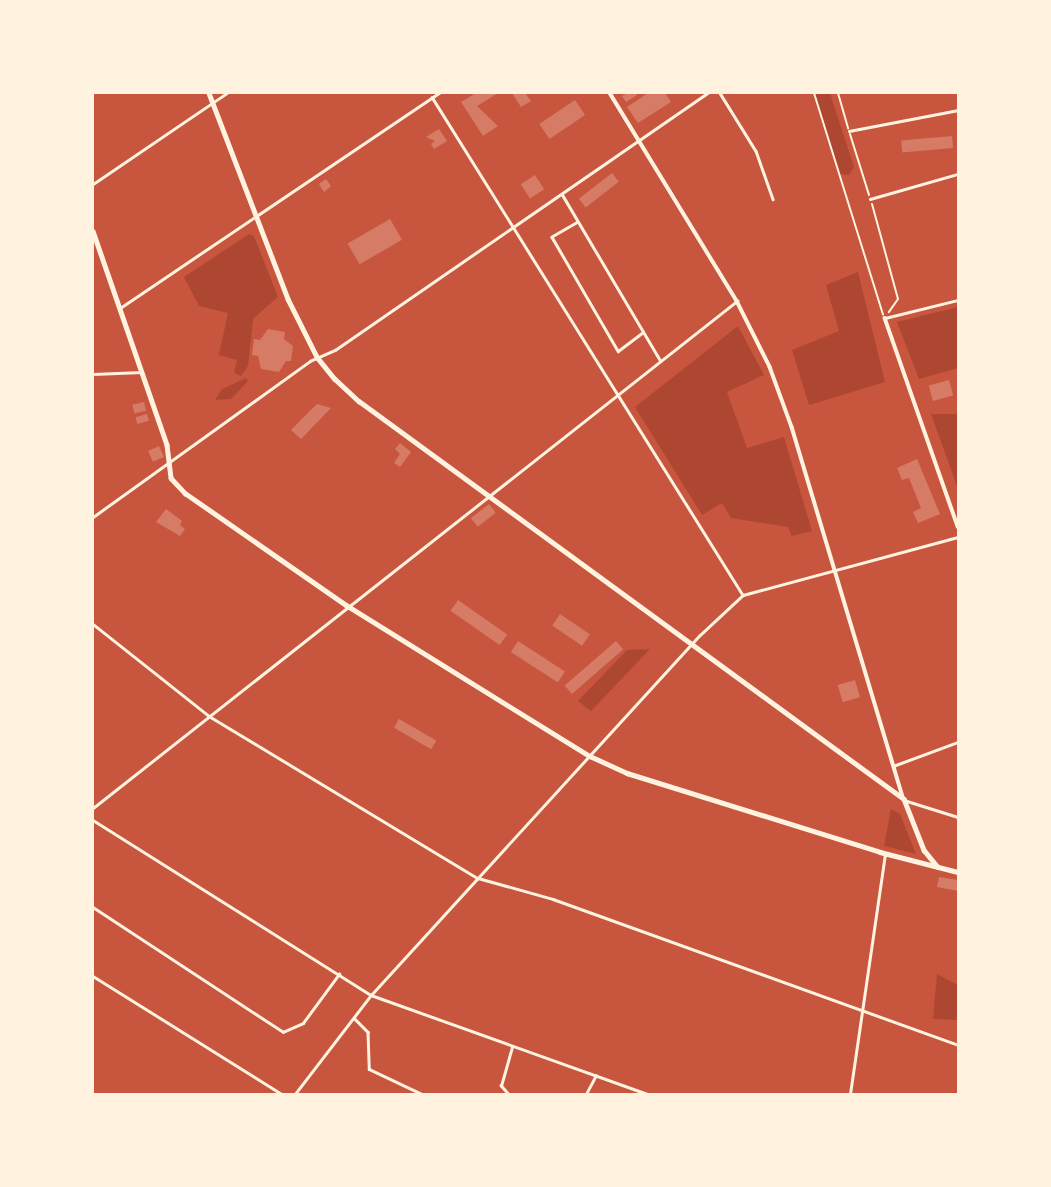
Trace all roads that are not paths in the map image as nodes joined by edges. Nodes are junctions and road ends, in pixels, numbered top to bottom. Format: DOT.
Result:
graph roads {
  1 [pos="209,93"];
  2 [pos="227,93"];
  3 [pos="439,93"];
  4 [pos="610,93"];
  5 [pos="707,93"];
  6 [pos="720,93"];
  7 [pos="432,97"];
  8 [pos="213,103"];
  9 [pos="958,110"];
  10 [pos="849,131"];
  11 [pos="637,141"];
  12 [pos="958,174"];
  13 [pos="93,184"];
  14 [pos="562,193"];
  15 [pos="773,199"];
  16 [pos="870,200"];
  17 [pos="256,216"];
  18 [pos="579,222"];
  19 [pos="514,226"];
  20 [pos="93,232"];
  21 [pos="958,300"];
  22 [pos="737,301"];
  23 [pos="120,308"];
  24 [pos="885,318"];
  25 [pos="643,332"];
  26 [pos="317,357"];
  27 [pos="660,360"];
  28 [pos="143,372"];
  29 [pos="93,374"];
  30 [pos="617,394"];
  31 [pos="171,463"];
  32 [pos="488,496"];
  33 [pos="93,517"];
  34 [pos="958,527"];
  35 [pos="958,537"];
  36 [pos="833,573"];
  37 [pos="743,595"];
  38 [pos="346,605"];
  39 [pos="93,624"];
  40 [pos="693,643"];
  41 [pos="209,716"];
  42 [pos="958,742"];
  43 [pos="590,756"];
  44 [pos="893,766"];
  45 [pos="904,799"];
  46 [pos="93,808"];
  47 [pos="958,817"];
  48 [pos="93,820"];
  49 [pos="885,854"];
  50 [pos="938,867"];
  51 [pos="958,872"];
  52 [pos="478,878"];
  53 [pos="93,907"];
  54 [pos="339,974"];
  55 [pos="93,976"];
  56 [pos="371,995"];
  57 [pos="864,1009"];
  58 [pos="354,1018"];
  59 [pos="958,1045"];
  60 [pos="512,1047"];
  61 [pos="596,1075"];
  62 [pos="282,1094"];
  63 [pos="295,1094"];
  64 [pos="422,1094"];
  65 [pos="508,1094"];
  66 [pos="586,1094"];
  67 [pos="648,1094"];
  68 [pos="850,1094"];
  1 -- 8 [label="main road"];
  2 -- 8 [label="street"];
  3 -- 7 [label="street"];
  4 -- 11 [label="main road"];
  5 -- 11 [label="street"];
  6 -- 15 [label="street"];
  7 -- 17 [label="street"];
  7 -- 19 [label="street"];
  8 -- 13 [label="street"];
  8 -- 17 [label="main road"];
  9 -- 10 [label="street"];
  11 -- 14 [label="street"];
  11 -- 22 [label="main road"];
  12 -- 16 [label="street"];
  14 -- 18 [label="street"];
  14 -- 19 [label="street"];
  17 -- 23 [label="street"];
  17 -- 26 [label="main road"];
  18 -- 25 [label="street"];
  18 -- 25 [label="street"];
  19 -- 26 [label="street"];
  19 -- 30 [label="street"];
  20 -- 23 [label="main road"];
  21 -- 24 [label="street"];
  22 -- 27 [label="street"];
  22 -- 36 [label="main road"];
  23 -- 28 [label="main road"];
  24 -- 34 [label="main road"];
  25 -- 27 [label="street"];
  26 -- 31 [label="street"];
  26 -- 32 [label="main road"];
  27 -- 30 [label="street"];
  28 -- 29 [label="street"];
  28 -- 31 [label="main road"];
  30 -- 32 [label="street"];
  30 -- 37 [label="street"];
  31 -- 33 [label="street"];
  31 -- 38 [label="main road"];
  32 -- 38 [label="street"];
  32 -- 40 [label="main road"];
  35 -- 36 [label="street"];
  36 -- 37 [label="street"];
  36 -- 44 [label="main road"];
  37 -- 40 [label="street"];
  38 -- 41 [label="street"];
  38 -- 43 [label="main road"];
  39 -- 41 [label="street"];
  40 -- 43 [label="street"];
  40 -- 45 [label="main road"];
  41 -- 46 [label="street"];
  41 -- 52 [label="street"];
  42 -- 44 [label="street"];
  43 -- 49 [label="main road"];
  43 -- 52 [label="street"];
  44 -- 45 [label="main road"];
  45 -- 47 [label="street"];
  45 -- 50 [label="main road"];
  48 -- 54 [label="street"];
  49 -- 50 [label="main road"];
  49 -- 57 [label="street"];
  50 -- 51 [label="main road"];
  52 -- 56 [label="street"];
  52 -- 57 [label="street"];
  53 -- 54 [label="street"];
  54 -- 56 [label="street"];
  55 -- 62 [label="street"];
  56 -- 58 [label="street"];
  56 -- 60 [label="street"];
  57 -- 59 [label="street"];
  57 -- 68 [label="street"];
  58 -- 63 [label="street"];
  58 -- 64 [label="street"];
  60 -- 61 [label="street"];
  60 -- 65 [label="street"];
  61 -- 66 [label="street"];
  61 -- 67 [label="street"];
}
